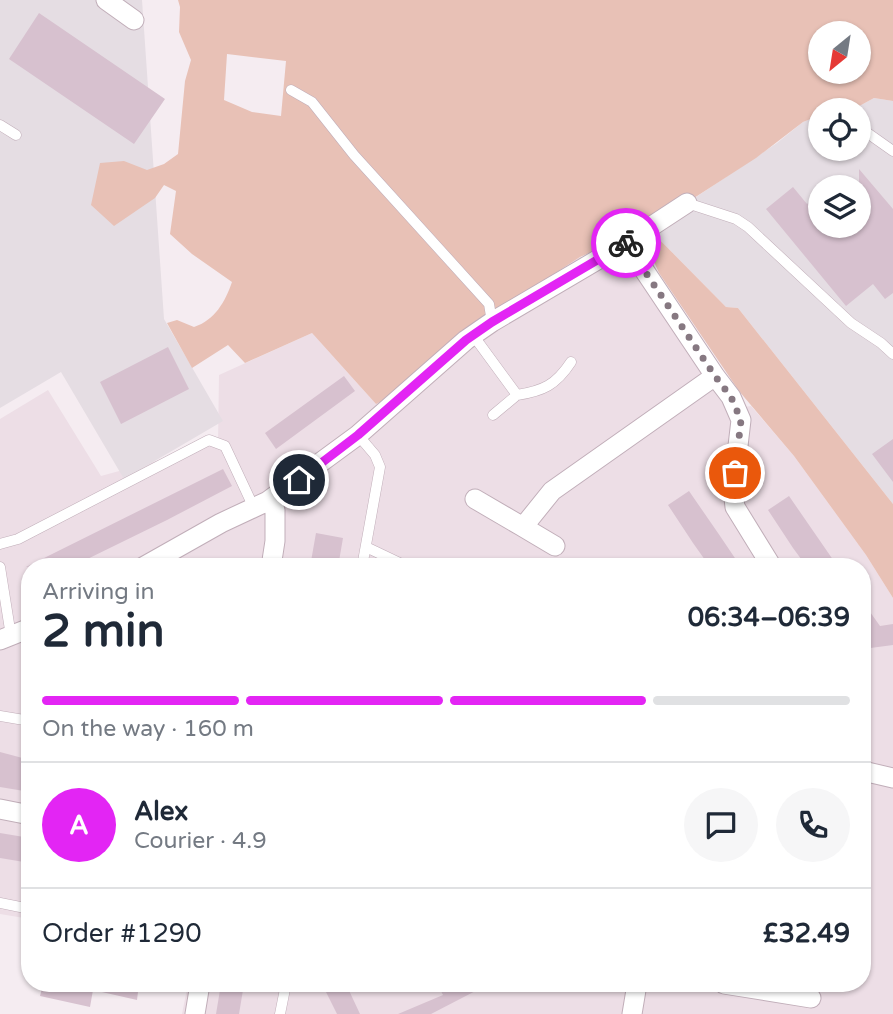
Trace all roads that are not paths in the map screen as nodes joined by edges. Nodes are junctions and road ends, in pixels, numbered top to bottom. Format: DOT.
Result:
graph roads {
  1 [pos="106,0"];
  2 [pos="134,20"];
  3 [pos="291,90"];
  4 [pos="0,125"];
  5 [pos="16,135"];
  6 [pos="871,135"];
  7 [pos="893,151"];
  8 [pos="687,203"];
  9 [pos="626,243"];
  10 [pos="492,322"];
  11 [pos="473,335"];
  12 [pos="893,354"];
  13 [pos="571,362"];
  14 [pos="715,376"];
  15 [pos="517,396"];
  16 [pos="492,415"];
  17 [pos="358,435"];
  18 [pos="475,499"];
  19 [pos="261,505"];
  20 [pos="523,527"];
  21 [pos="0,544"];
  22 [pos="555,546"];
  23 [pos="366,547"];
  24 [pos="159,558"];
  25 [pos="272,558"];
  26 [pos="364,558"];
  27 [pos="389,558"];
  28 [pos="766,558"];
  29 [pos="0,568"];
  30 [pos="5,638"];
  31 [pos="0,716"];
  32 [pos="21,720"];
  33 [pos="871,773"];
  34 [pos="893,778"];
  35 [pos="0,809"];
  36 [pos="21,813"];
  37 [pos="0,903"];
  38 [pos="21,907"];
  39 [pos="199,992"];
  40 [pos="284,992"];
  41 [pos="636,992"];
  42 [pos="770,992"];
  43 [pos="811,999"];
  44 [pos="195,1014"];
  45 [pos="280,1014"];
  46 [pos="632,1014"];
  1 -- 2 [label="street"];
  3 -- 10 [label="lane"];
  4 -- 5 [label="lane"];
  6 -- 7 [label="lane"];
  8 -- 9 [label="street"];
  8 -- 12 [label="lane"];
  9 -- 10 [label="street"];
  9 -- 14 [label="street"];
  10 -- 11 [label="street"];
  11 -- 15 [label="lane"];
  11 -- 17 [label="street"];
  13 -- 15 [label="lane"];
  14 -- 20 [label="street"];
  14 -- 28 [label="street"];
  15 -- 16 [label="lane"];
  17 -- 19 [label="street"];
  17 -- 23 [label="lane"];
  18 -- 20 [label="street"];
  19 -- 21 [label="lane"];
  19 -- 24 [label="street"];
  19 -- 25 [label="street"];
  20 -- 22 [label="street"];
  23 -- 26 [label="lane"];
  23 -- 27 [label="lane"];
  29 -- 30 [label="lane"];
  31 -- 32 [label="lane"];
  33 -- 34 [label="street"];
  35 -- 36 [label="street"];
  37 -- 38 [label="lane"];
  39 -- 44 [label="street"];
  40 -- 45 [label="lane"];
  41 -- 46 [label="street"];
  42 -- 43 [label="street"];
}
